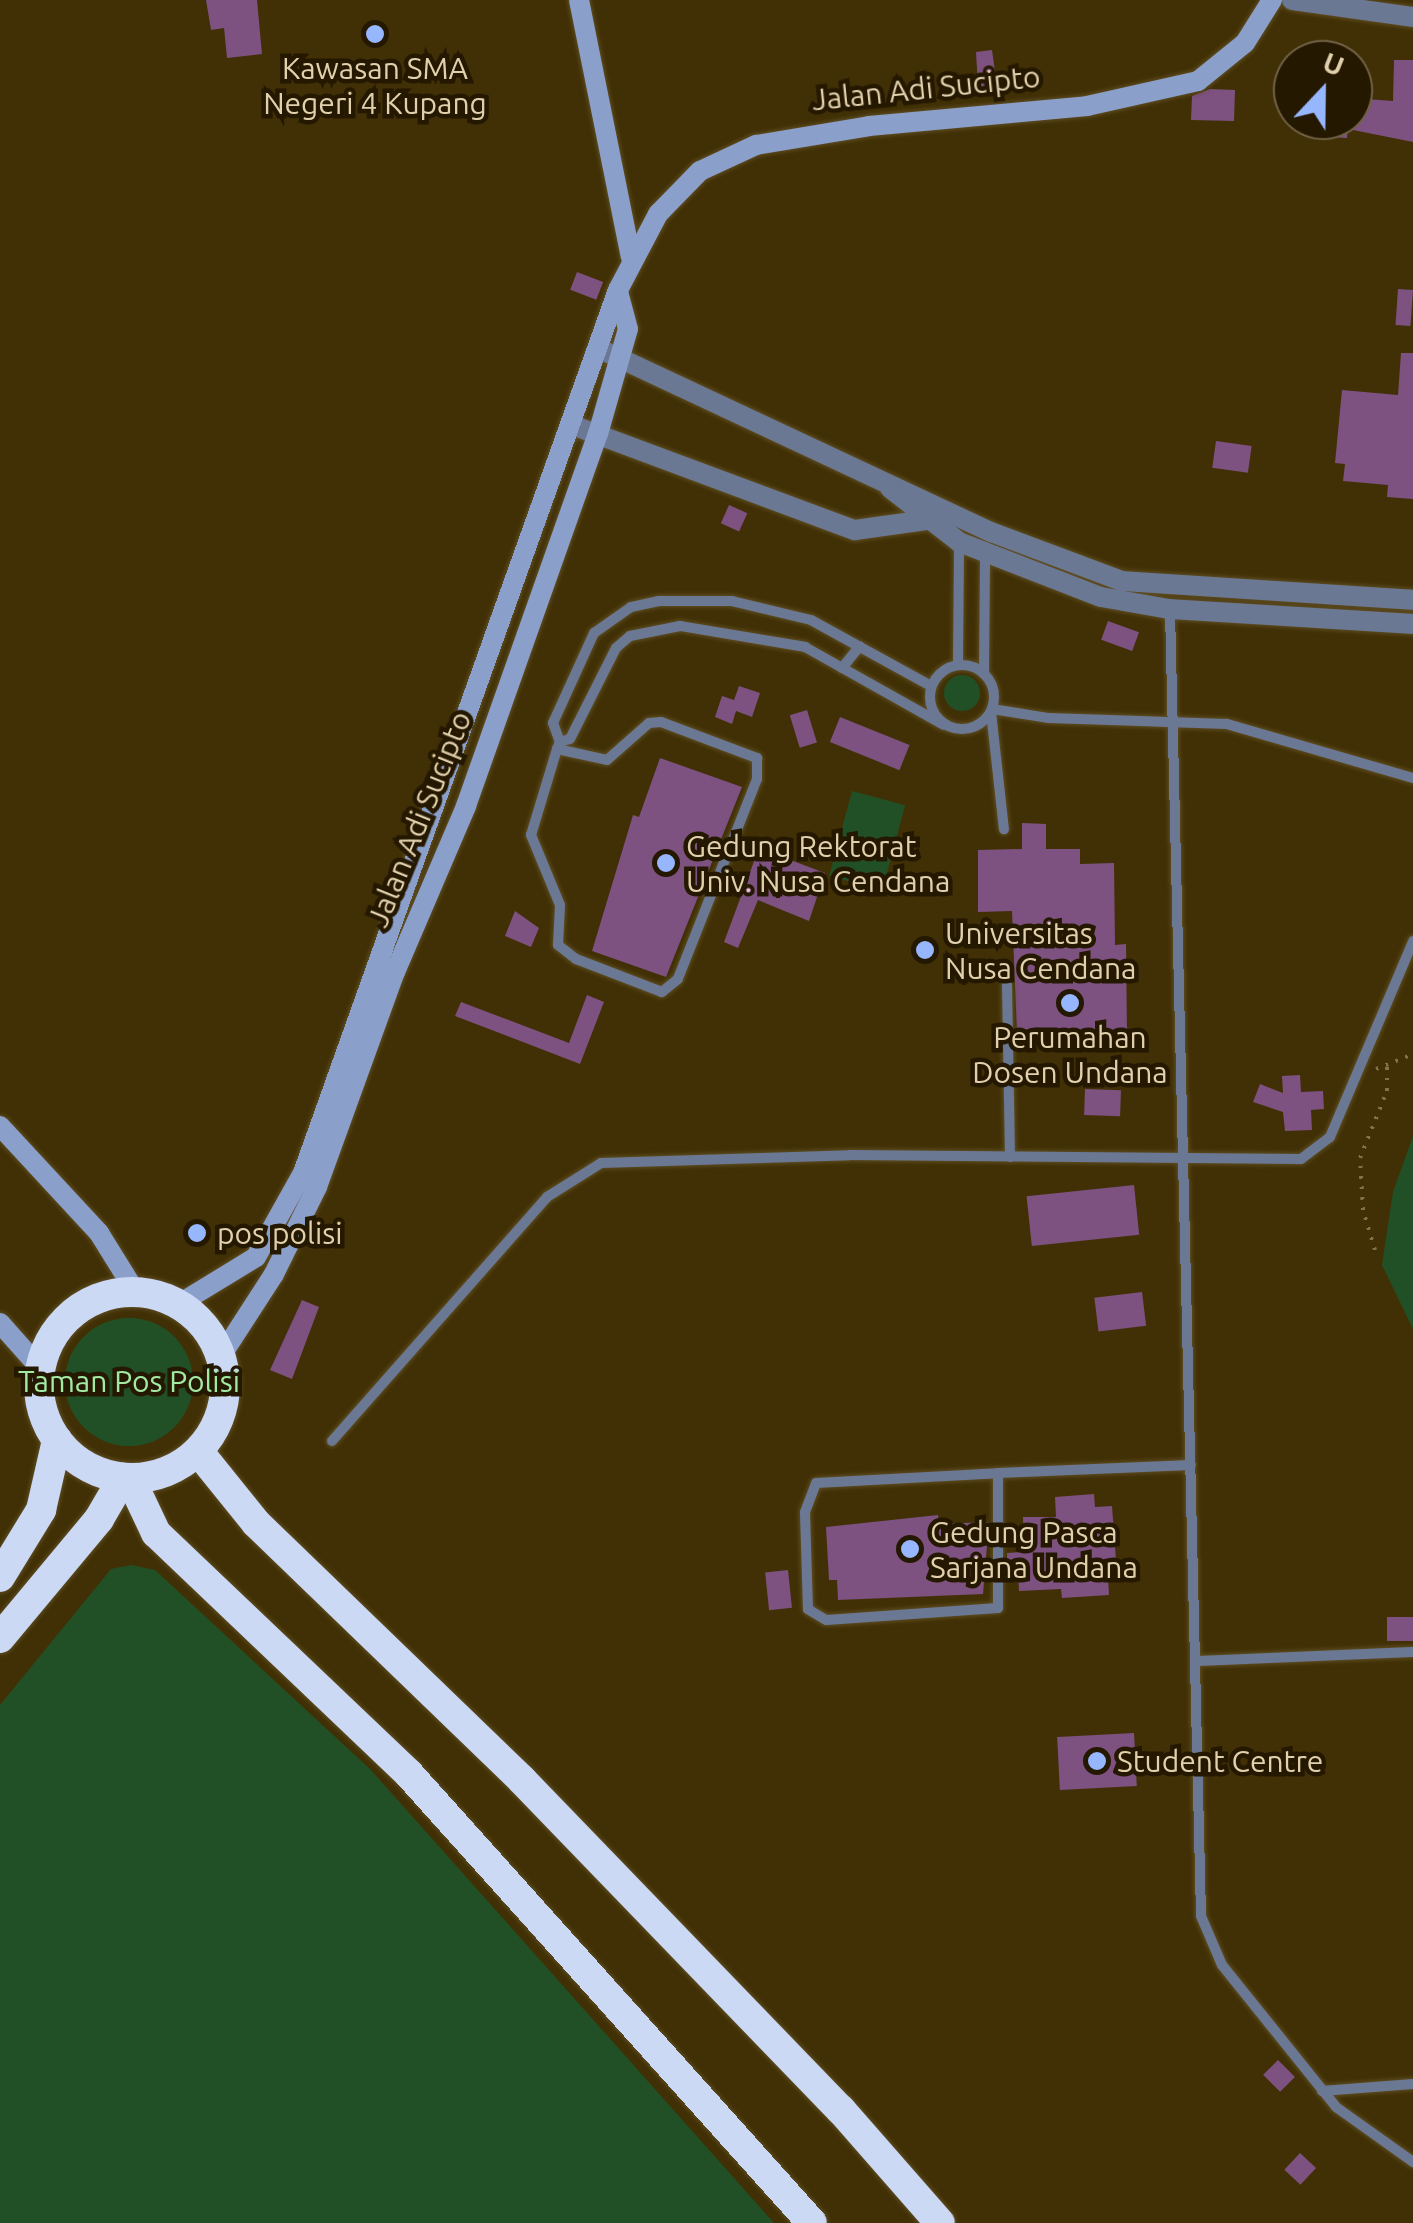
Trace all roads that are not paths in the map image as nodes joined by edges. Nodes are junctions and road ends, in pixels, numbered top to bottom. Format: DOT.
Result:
graph roads {
  1 [pos="579,0"];
  2 [pos="1272,0"];
  3 [pos="1292,0"];
  4 [pos="1413,17"];
  5 [pos="632,257"];
  6 [pos="610,353"];
  7 [pos="572,425"];
  8 [pos="598,434"];
  9 [pos="884,478"];
  10 [pos="926,520"];
  11 [pos="959,542"];
  12 [pos="988,542"];
  13 [pos="1173,587"];
  14 [pos="1413,600"];
  15 [pos="1170,609"];
  16 [pos="1413,624"];
  17 [pos="860,646"];
  18 [pos="958,664"];
  19 [pos="842,668"];
  20 [pos="984,674"];
  21 [pos="931,686"];
  22 [pos="992,710"];
  23 [pos="1177,722"];
  24 [pos="944,725"];
  25 [pos="558,746"];
  26 [pos="1413,778"];
  27 [pos="1004,828"];
  28 [pos="1413,941"];
  29 [pos="1007,984"];
  30 [pos="0,1126"];
  31 [pos="1010,1158"];
  32 [pos="1184,1160"];
  33 [pos="135,1291"];
  34 [pos="179,1304"];
  35 [pos="0,1323"];
  36 [pos="221,1356"];
  37 [pos="40,1367"];
  38 [pos="57,1440"];
  39 [pos="332,1441"];
  40 [pos="198,1451"];
  41 [pos="1191,1465"];
  42 [pos="998,1473"];
  43 [pos="126,1478"];
  44 [pos="0,1577"];
  45 [pos="0,1638"];
  46 [pos="1413,1652"];
  47 [pos="1197,1661"];
  48 [pos="1413,2084"];
  49 [pos="1322,2091"];
  50 [pos="1413,2162"];
  51 [pos="812,2223"];
  52 [pos="940,2223"];
  1 -- 5 [label="main road"];
  2 -- 5 [label="main road, Jalan Adi Sucipto"];
  3 -- 4 [label="street"];
  5 -- 6 [label="main road, Jalan Adi Sucipto"];
  6 -- 7 [label="main road, Jalan Adi Sucipto"];
  6 -- 8 [label="main road, Jalan Adi Sucipto"];
  6 -- 9 [label="street"];
  7 -- 8 [label="street"];
  7 -- 34 [label="main road, Jalan Adi Sucipto"];
  8 -- 10 [label="street"];
  8 -- 36 [label="main road, Jalan Adi Sucipto"];
  9 -- 10 [label="street"];
  9 -- 12 [label="street"];
  10 -- 11 [label="street"];
  11 -- 12 [label="street"];
  11 -- 18 [label="lane"];
  12 -- 13 [label="street"];
  12 -- 15 [label="street"];
  12 -- 20 [label="lane"];
  13 -- 14 [label="street"];
  13 -- 15 [label="street"];
  15 -- 16 [label="street"];
  15 -- 23 [label="lane"];
  17 -- 19 [label="lane"];
  17 -- 21 [label="lane"];
  17 -- 25 [label="lane"];
  18 -- 20 [label="lane"];
  18 -- 21 [label="lane"];
  19 -- 24 [label="lane"];
  19 -- 25 [label="lane"];
  20 -- 22 [label="lane"];
  21 -- 24 [label="lane"];
  22 -- 23 [label="lane"];
  22 -- 24 [label="lane"];
  22 -- 27 [label="lane"];
  23 -- 26 [label="lane"];
  23 -- 32 [label="lane"];
  25 -- 25 [label="lane"];
  28 -- 32 [label="lane"];
  29 -- 31 [label="lane"];
  30 -- 33 [label="main road"];
  31 -- 32 [label="lane"];
  31 -- 39 [label="lane"];
  32 -- 41 [label="lane"];
  33 -- 34 [label="highway"];
  33 -- 37 [label="highway"];
  34 -- 36 [label="highway"];
  35 -- 37 [label="main road"];
  36 -- 40 [label="highway"];
  37 -- 38 [label="highway"];
  38 -- 43 [label="highway"];
  38 -- 44 [label="highway"];
  40 -- 43 [label="highway"];
  40 -- 52 [label="highway"];
  41 -- 42 [label="lane"];
  41 -- 47 [label="lane"];
  42 -- 42 [label="lane"];
  43 -- 45 [label="highway"];
  43 -- 51 [label="highway"];
  46 -- 47 [label="lane"];
  47 -- 49 [label="lane"];
  48 -- 49 [label="lane"];
  49 -- 50 [label="lane"];
}
